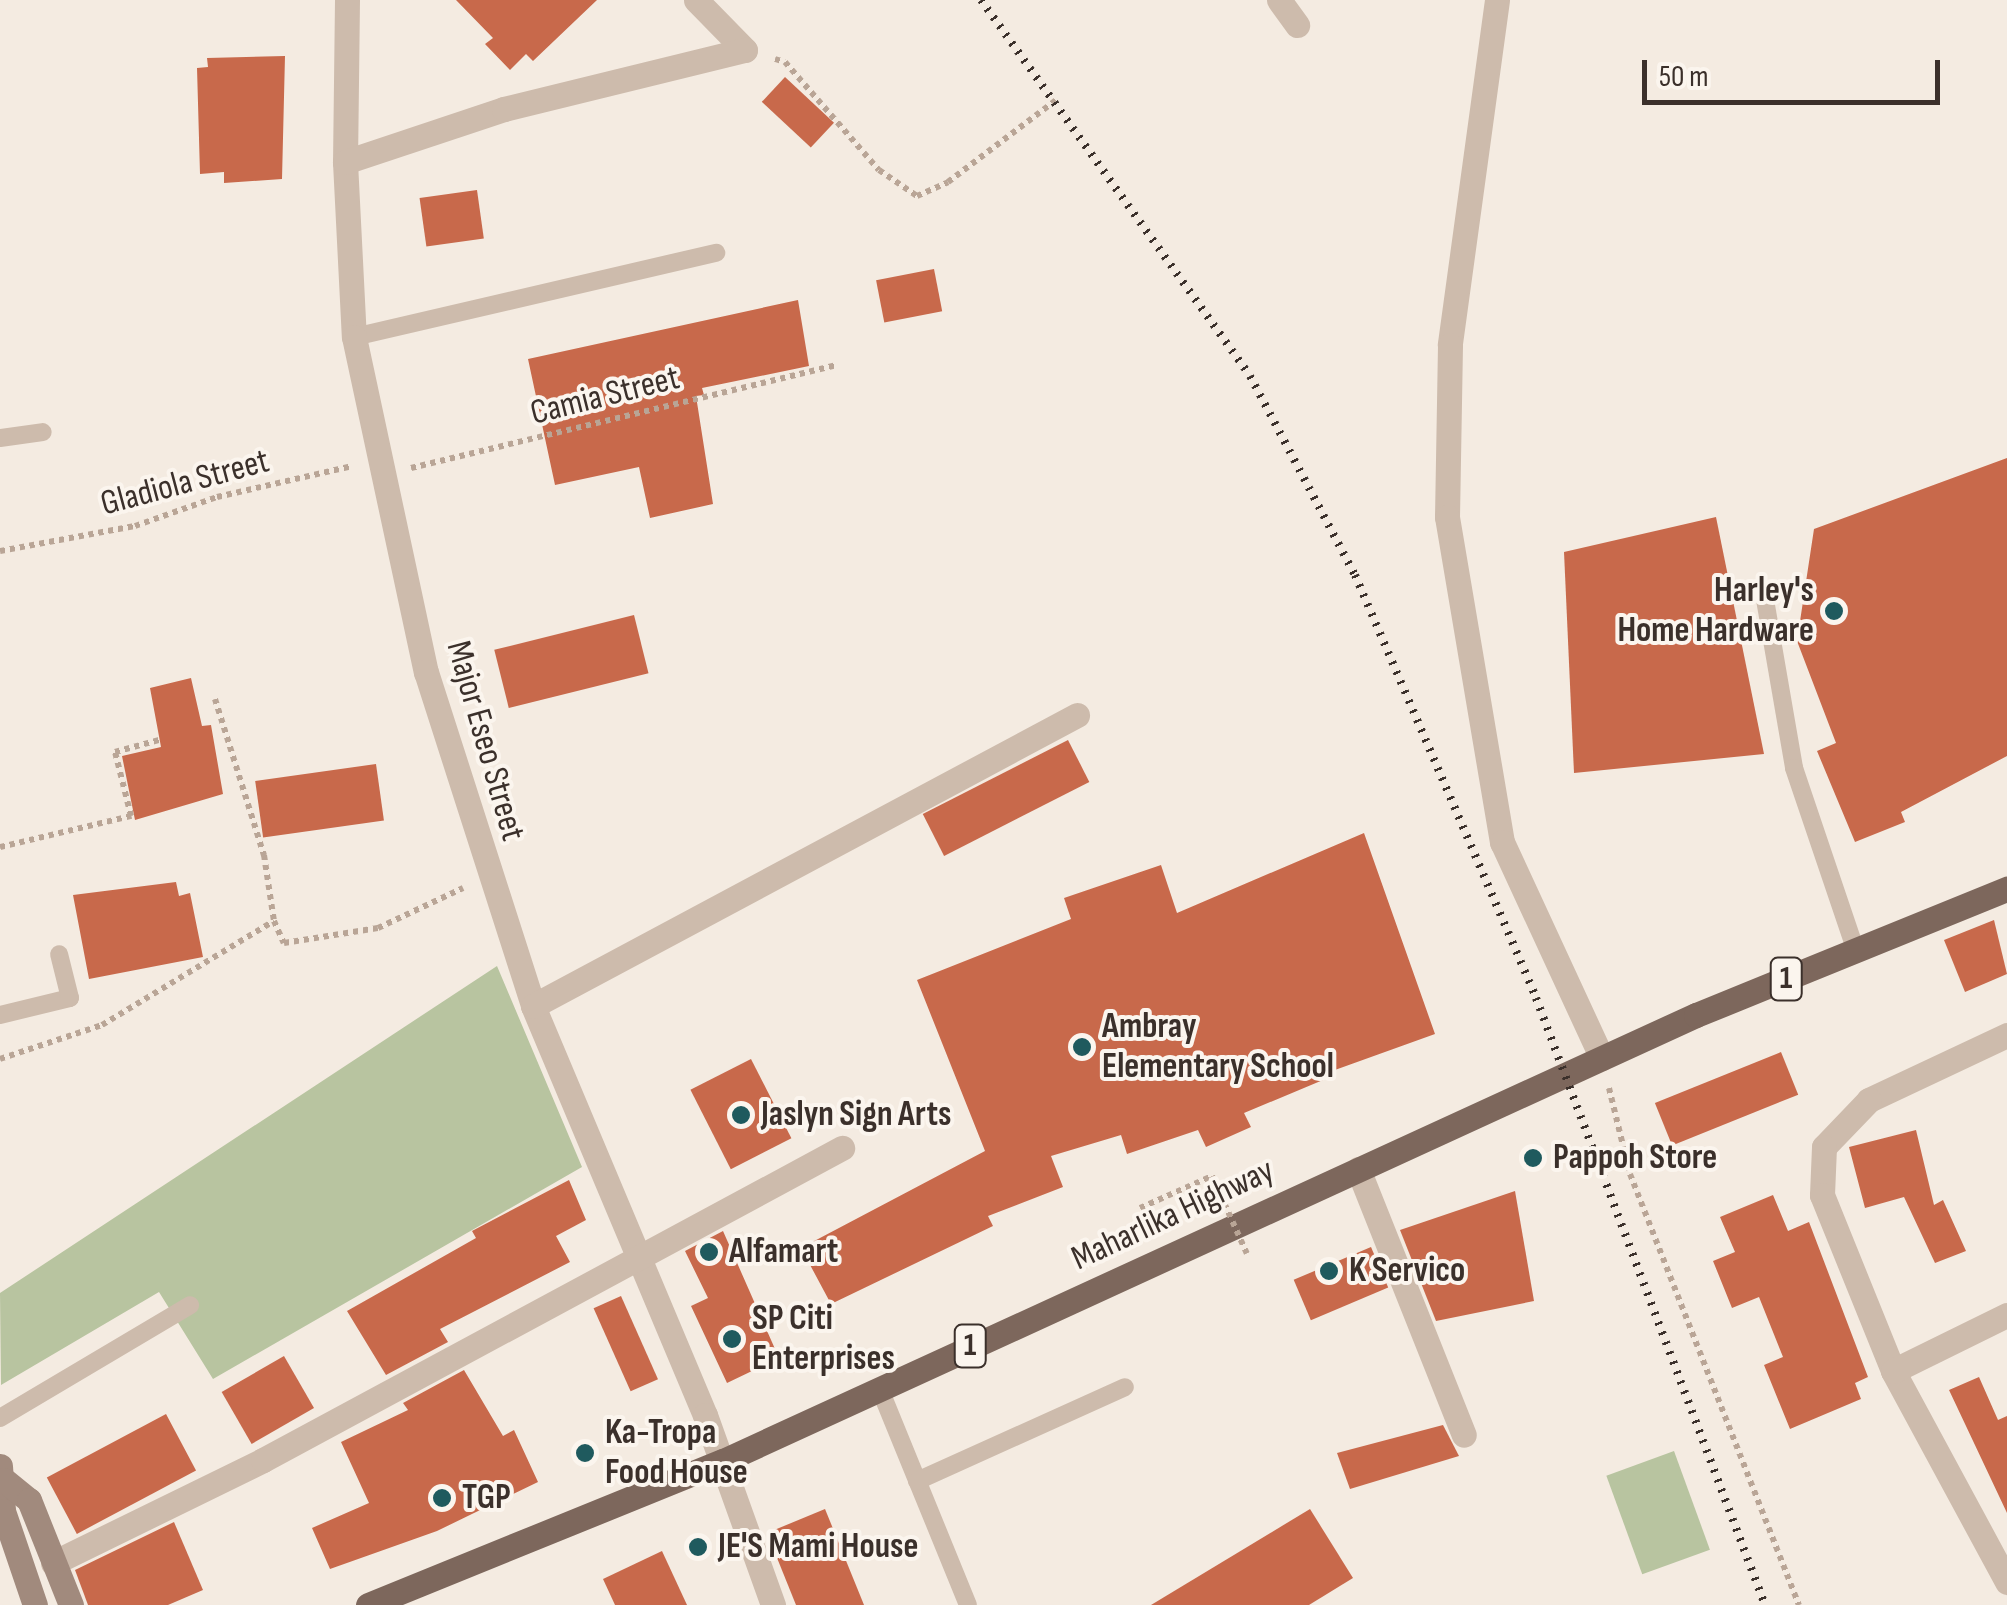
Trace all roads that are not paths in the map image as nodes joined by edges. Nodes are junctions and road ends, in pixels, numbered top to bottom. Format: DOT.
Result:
graph roads {
  1 [pos="348,0"];
  2 [pos="696,0"];
  3 [pos="1278,0"];
  4 [pos="1302,0"];
  5 [pos="1498,0"];
  6 [pos="345,162"];
  7 [pos="716,252"];
  8 [pos="354,337"];
  9 [pos="43,432"];
  10 [pos="0,438"];
  11 [pos="1763,588"];
  12 [pos="1078,716"];
  13 [pos="2007,889"];
  14 [pos="1856,951"];
  15 [pos="58,954"];
  16 [pos="533,1006"];
  17 [pos="0,1015"];
  18 [pos="2007,1035"];
  19 [pos="1602,1058"];
  20 [pos="842,1148"];
  21 [pos="1358,1169"];
  22 [pos="637,1253"];
  23 [pos="190,1305"];
  24 [pos="2007,1315"];
  25 [pos="1893,1370"];
  26 [pos="1125,1387"];
  27 [pos="880,1388"];
  28 [pos="0,1418"];
  29 [pos="1464,1436"];
  30 [pos="723,1461"];
  31 [pos="2,1473"];
  32 [pos="918,1480"];
  33 [pos="52,1562"];
  34 [pos="2006,1579"];
  35 [pos="34,1605"];
  36 [pos="71,1605"];
  37 [pos="368,1605"];
  38 [pos="774,1605"];
  39 [pos="968,1605"];
  1 -- 6 [label="street, Major Eseo Street"];
  2 -- 6 [label="street"];
  3 -- 4 [label="street"];
  5 -- 19 [label="street"];
  6 -- 8 [label="street, Major Eseo Street"];
  7 -- 8 [label="lane"];
  8 -- 16 [label="street, Major Eseo Street"];
  9 -- 10 [label="lane"];
  11 -- 14 [label="lane"];
  12 -- 16 [label="street"];
  13 -- 14 [label="main road, Maharlika Highway / 1"];
  14 -- 19 [label="main road, Maharlika Highway / 1"];
  15 -- 17 [label="lane"];
  16 -- 22 [label="street, Major Eseo Street"];
  18 -- 25 [label="street"];
  19 -- 21 [label="main road, Maharlika Highway / 1"];
  20 -- 22 [label="street"];
  21 -- 27 [label="main road, Maharlika Highway / 1"];
  21 -- 29 [label="street"];
  22 -- 30 [label="street, Major Eseo Street"];
  22 -- 33 [label="street"];
  23 -- 28 [label="lane"];
  24 -- 25 [label="street"];
  25 -- 34 [label="street"];
  26 -- 32 [label="lane"];
  27 -- 30 [label="main road, Maharlika Highway / 1"];
  27 -- 32 [label="lane"];
  30 -- 37 [label="main road, Maharlika Highway / 1"];
  30 -- 38 [label="street, Major Eseo Street"];
  31 -- 33 [label="street"];
  31 -- 35 [label="street"];
  32 -- 39 [label="lane"];
  33 -- 36 [label="street"];
}
